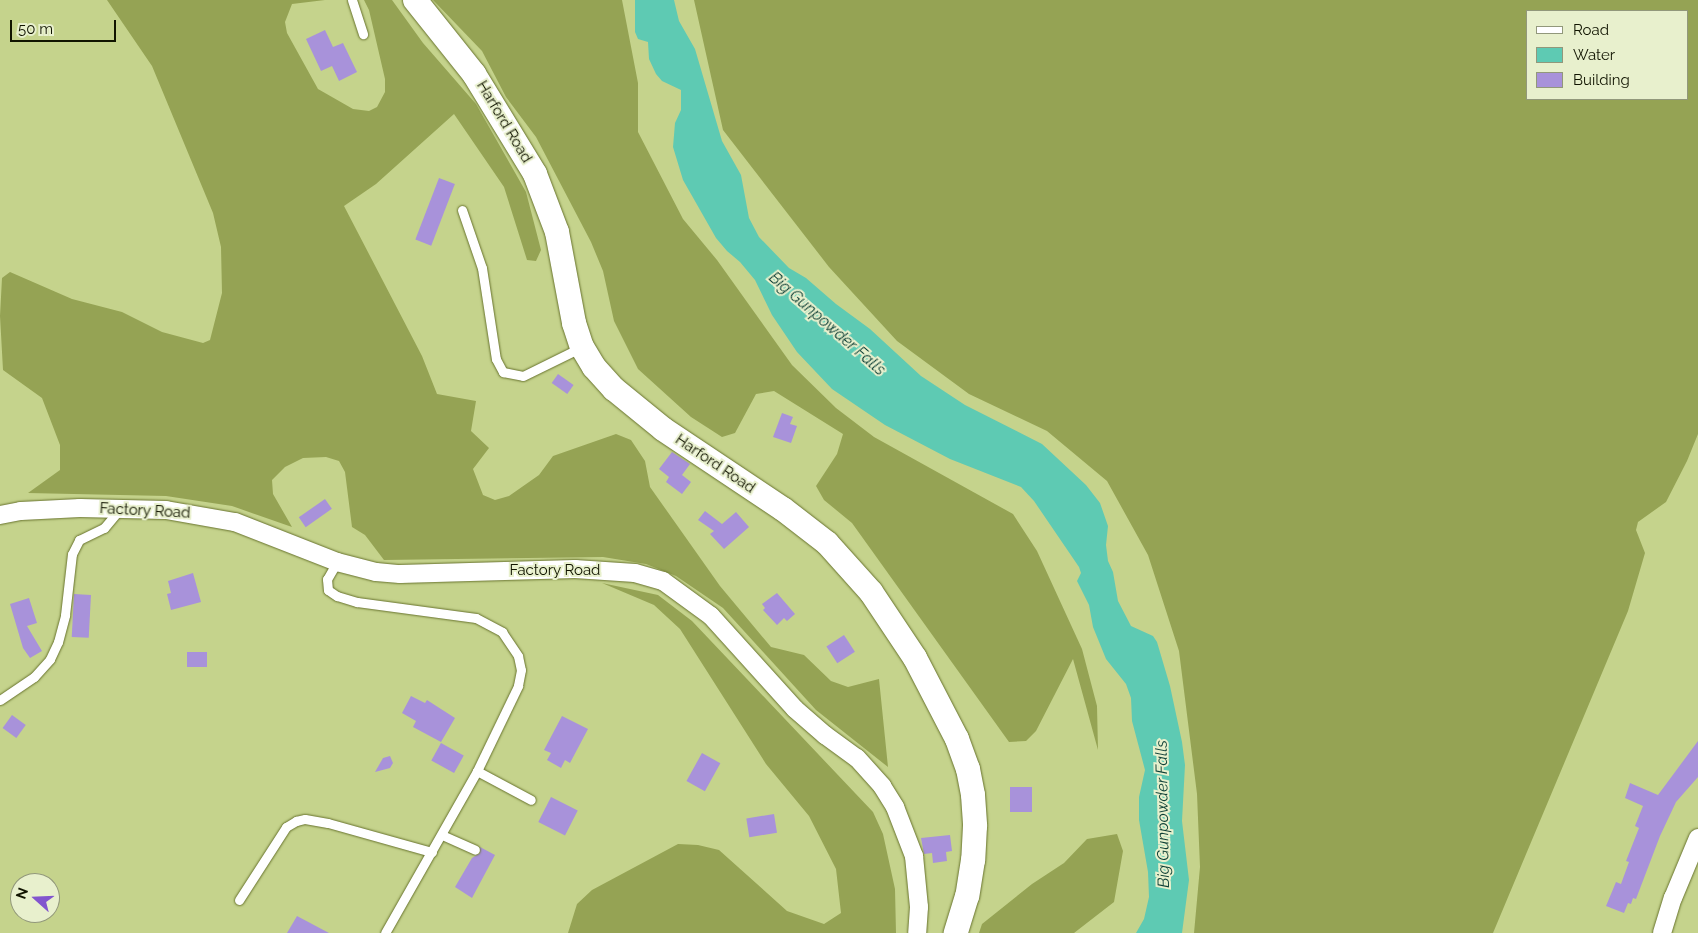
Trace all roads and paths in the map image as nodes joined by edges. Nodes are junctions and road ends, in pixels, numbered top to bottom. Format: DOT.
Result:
graph roads {
  1 [pos="352,0"];
  2 [pos="415,0"];
  3 [pos="364,34"];
  4 [pos="462,210"];
  5 [pos="582,347"];
  6 [pos="121,508"];
  7 [pos="0,515"];
  8 [pos="337,562"];
  9 [pos="0,700"];
  10 [pos="477,771"];
  11 [pos="531,800"];
  12 [pos="442,834"];
  13 [pos="1698,838"];
  14 [pos="475,850"];
  15 [pos="432,852"];
  16 [pos="1692,872"];
  17 [pos="239,900"];
  18 [pos="385,933"];
  19 [pos="917,933"];
  20 [pos="956,933"];
  21 [pos="1662,933"];
  1 -- 3 [label="lane"];
  2 -- 5 [label="main road, Harford Road"];
  4 -- 5 [label="lane"];
  5 -- 20 [label="main road, Harford Road"];
  6 -- 7 [label="street, Factory Road"];
  6 -- 8 [label="street, Factory Road"];
  6 -- 9 [label="lane"];
  8 -- 10 [label="lane"];
  8 -- 19 [label="street, Factory Road"];
  10 -- 11 [label="lane"];
  10 -- 12 [label="lane"];
  12 -- 14 [label="lane"];
  12 -- 15 [label="lane"];
  13 -- 16 [label="street"];
  15 -- 17 [label="lane"];
  15 -- 18 [label="lane"];
  16 -- 21 [label="street"];
}
